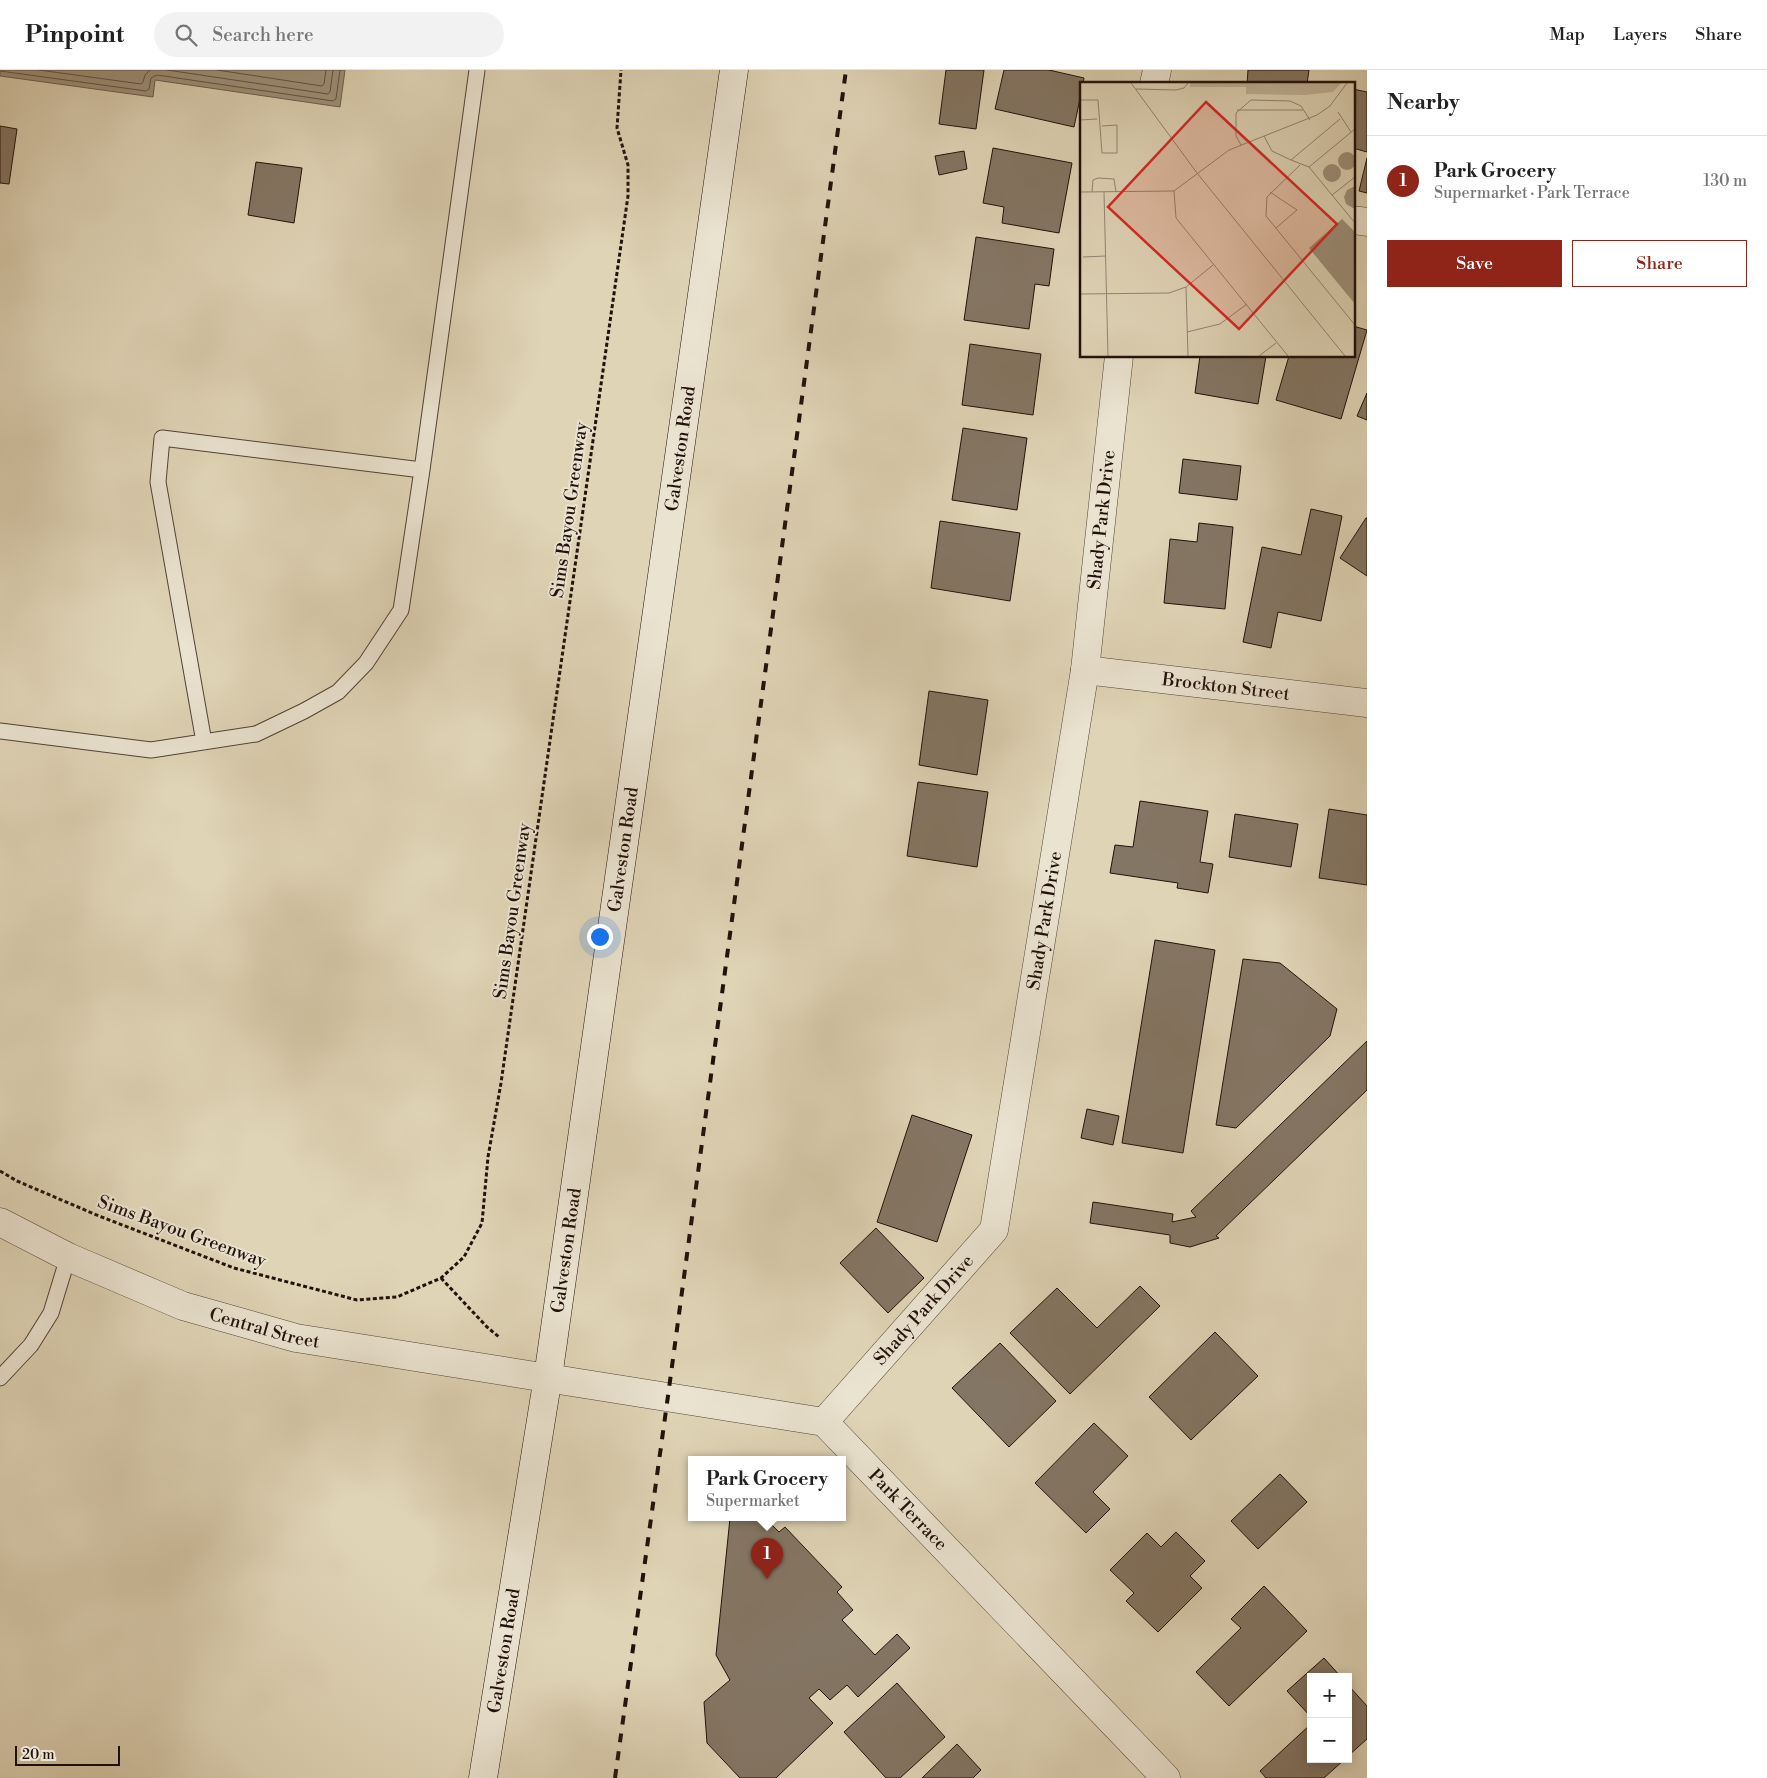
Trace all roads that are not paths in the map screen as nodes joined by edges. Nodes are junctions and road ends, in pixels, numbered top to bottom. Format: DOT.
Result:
graph roads {
  1 [pos="477,70"];
  2 [pos="734,70"];
  3 [pos="1354,220"];
  4 [pos="1367,222"];
  5 [pos="1119,358"];
  6 [pos="422,470"];
  7 [pos="1085,670"];
  8 [pos="1367,703"];
  9 [pos="0,730"];
  10 [pos="204,742"];
  11 [pos="0,1222"];
  12 [pos="68,1257"];
  13 [pos="548,1377"];
  14 [pos="0,1378"];
  15 [pos="824,1422"];
  16 [pos="483,1778"];
  17 [pos="1166,1778"];
  1 -- 6 [label="lane"];
  2 -- 13 [label="street, Galveston Road"];
  3 -- 4 [label="street"];
  5 -- 7 [label="street, Shady Park Drive"];
  6 -- 10 [label="lane"];
  6 -- 10 [label="lane"];
  7 -- 8 [label="street, Brockton Street"];
  7 -- 15 [label="street, Shady Park Drive"];
  9 -- 10 [label="lane"];
  11 -- 12 [label="street, Central Street"];
  12 -- 13 [label="street, Central Street"];
  12 -- 14 [label="lane"];
  13 -- 15 [label="street"];
  13 -- 16 [label="street, Galveston Road"];
  15 -- 17 [label="street, Park Terrace"];
}
